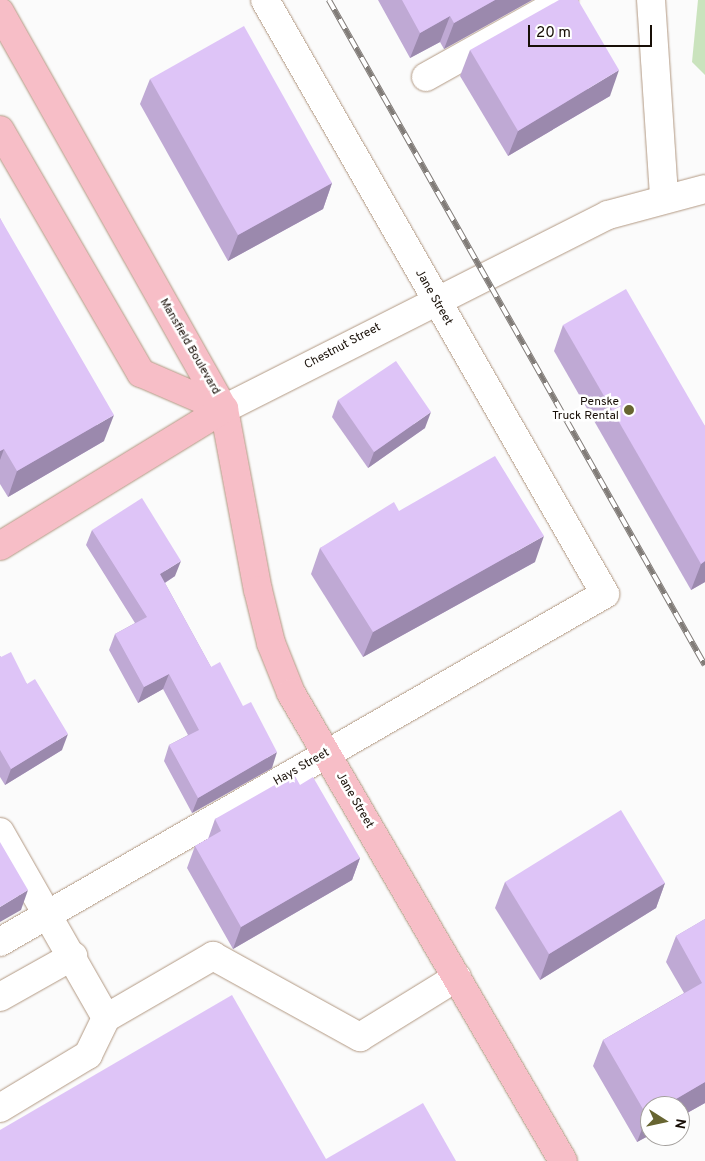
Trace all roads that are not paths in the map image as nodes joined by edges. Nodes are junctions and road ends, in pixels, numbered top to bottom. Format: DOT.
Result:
graph roads {
  1 [pos="266,0"];
  2 [pos="564,0"];
  3 [pos="651,0"];
  4 [pos="0,12"];
  5 [pos="426,77"];
  6 [pos="0,130"];
  7 [pos="705,189"];
  8 [pos="664,197"];
  9 [pos="434,300"];
  10 [pos="224,409"];
  11 [pos="0,546"];
  12 [pos="605,594"];
  13 [pos="326,754"];
  14 [pos="0,832"];
  15 [pos="47,914"];
  16 [pos="0,942"];
  17 [pos="73,956"];
  18 [pos="457,977"];
  19 [pos="0,997"];
  20 [pos="106,1018"];
  21 [pos="0,1108"];
  22 [pos="564,1161"];
  1 -- 9 [label="street, Jane Street"];
  2 -- 5 [label="street"];
  3 -- 8 [label="street"];
  4 -- 10 [label="main road, Mansfield Boulevard"];
  6 -- 10 [label="main road, Mansfield Boulevard"];
  7 -- 8 [label="street, Chestnut Street"];
  8 -- 9 [label="street, Chestnut Street"];
  9 -- 10 [label="street, Chestnut Street"];
  9 -- 12 [label="street, Jane Street"];
  10 -- 11 [label="main road, Chestnut Street"];
  10 -- 13 [label="main road, Jane Street"];
  12 -- 13 [label="street, Hays Street"];
  13 -- 15 [label="street, Hays Street"];
  13 -- 18 [label="main road, Jane Street"];
  14 -- 15 [label="street"];
  15 -- 16 [label="street, Hays Street"];
  15 -- 17 [label="street"];
  17 -- 19 [label="street"];
  17 -- 20 [label="street"];
  18 -- 20 [label="street"];
  18 -- 22 [label="main road, Jane Street"];
  20 -- 21 [label="street"];
}
